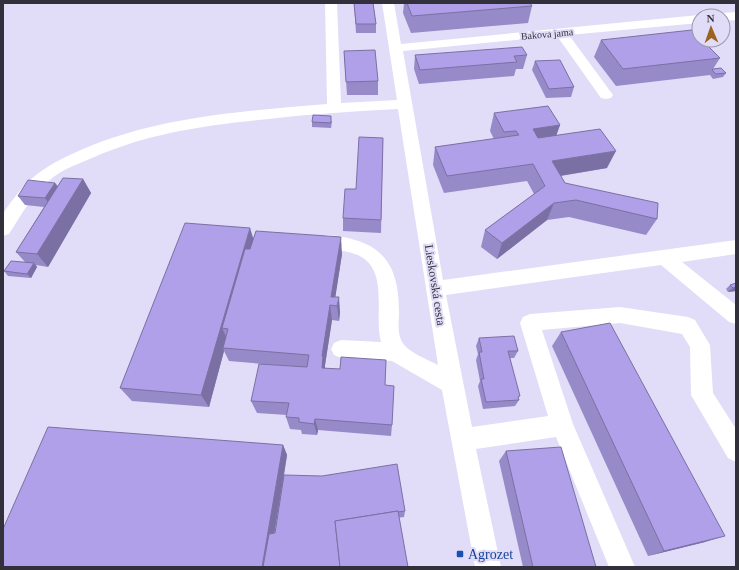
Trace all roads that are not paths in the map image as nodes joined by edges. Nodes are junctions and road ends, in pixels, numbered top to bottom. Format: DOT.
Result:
graph roads {
  1 [pos="331,3"];
  2 [pos="388,3"];
  3 [pos="691,20"];
  4 [pos="562,32"];
  5 [pos="396,48"];
  6 [pos="606,95"];
  7 [pos="405,104"];
  8 [pos="334,108"];
  9 [pos="3,229"];
  10 [pos="298,241"];
  11 [pos="736,247"];
  12 [pos="664,257"];
  13 [pos="436,289"];
  14 [pos="736,316"];
  15 [pos="341,349"];
  16 [pos="397,352"];
  17 [pos="452,384"];
  18 [pos="562,425"];
  19 [pos="463,440"];
  20 [pos="736,450"];
  21 [pos="488,567"];
  22 [pos="622,567"];
  1 -- 8 [label="street"];
  2 -- 5 [label="street, Lieskovská cesta"];
  3 -- 4 [label="street, Bakova jama"];
  4 -- 5 [label="street, Bakova jama"];
  4 -- 6 [label="street"];
  5 -- 7 [label="street, Lieskovská cesta"];
  7 -- 8 [label="street"];
  7 -- 13 [label="street, Lieskovská cesta"];
  8 -- 9 [label="street"];
  10 -- 16 [label="street"];
  11 -- 12 [label="street"];
  12 -- 13 [label="street"];
  12 -- 14 [label="street"];
  13 -- 17 [label="street, Lieskovská cesta"];
  15 -- 16 [label="street"];
  16 -- 17 [label="street"];
  17 -- 19 [label="street, Lieskovská cesta"];
  18 -- 19 [label="street"];
  18 -- 20 [label="street"];
  18 -- 22 [label="street"];
  19 -- 21 [label="street, Lieskovská cesta"];
}
